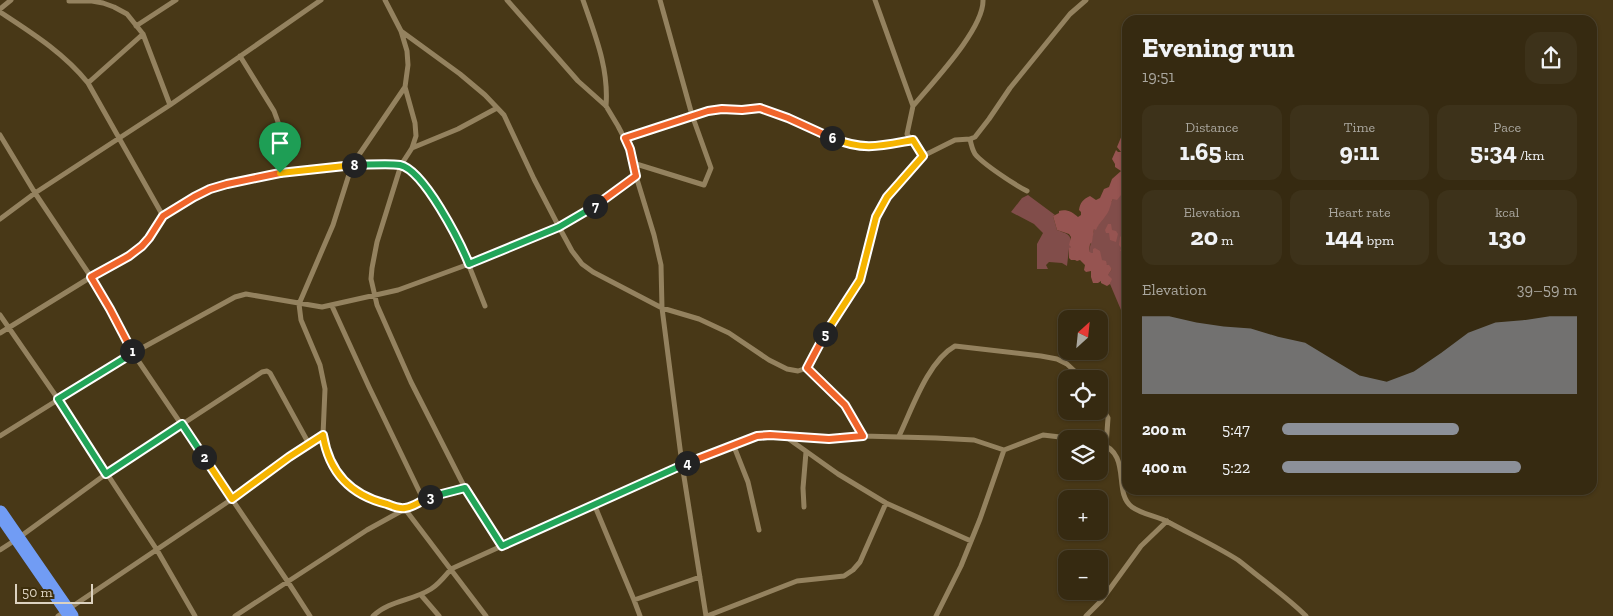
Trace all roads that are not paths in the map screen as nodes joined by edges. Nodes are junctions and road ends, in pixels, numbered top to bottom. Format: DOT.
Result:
graph roads {
  1 [pos="11,0"];
  2 [pos="176,0"];
  3 [pos="385,0"];
  4 [pos="506,0"];
  5 [pos="583,0"];
  6 [pos="660,0"];
  7 [pos="875,0"];
  8 [pos="983,0"];
  9 [pos="1086,0"];
  10 [pos="69,1"];
  11 [pos="317,1"];
  12 [pos="0,10"];
  13 [pos="136,26"];
  14 [pos="401,31"];
  15 [pos="143,34"];
  16 [pos="240,56"];
  17 [pos="88,83"];
  18 [pos="405,87"];
  19 [pos="170,105"];
  20 [pos="606,106"];
  21 [pos="913,106"];
  22 [pos="497,108"];
  23 [pos="692,115"];
  24 [pos="0,135"];
  25 [pos="119,138"];
  26 [pos="625,138"];
  27 [pos="970,139"];
  28 [pos="913,140"];
  29 [pos="412,148"];
  30 [pos="923,156"];
  31 [pos="633,162"];
  32 [pos="352,165"];
  33 [pos="401,165"];
  34 [pos="280,173"];
  35 [pos="636,176"];
  36 [pos="1027,191"];
  37 [pos="35,193"];
  38 [pos="163,216"];
  39 [pos="0,219"];
  40 [pos="559,227"];
  41 [pos="469,264"];
  42 [pos="91,277"];
  43 [pos="375,296"];
  44 [pos="299,304"];
  45 [pos="332,306"];
  46 [pos="485,306"];
  47 [pos="662,308"];
  48 [pos="0,315"];
  49 [pos="8,329"];
  50 [pos="0,333"];
  51 [pos="133,353"];
  52 [pos="807,368"];
  53 [pos="1073,370"];
  54 [pos="58,399"];
  55 [pos="182,424"];
  56 [pos="323,435"];
  57 [pos="0,436"];
  58 [pos="863,436"];
  59 [pos="899,436"];
  60 [pos="786,437"];
  61 [pos="1058,437"];
  62 [pos="309,444"];
  63 [pos="733,444"];
  64 [pos="1108,448"];
  65 [pos="1004,450"];
  66 [pos="806,452"];
  67 [pos="682,464"];
  68 [pos="106,474"];
  69 [pos="1122,484"];
  70 [pos="465,488"];
  71 [pos="1124,495"];
  72 [pos="232,499"];
  73 [pos="424,499"];
  74 [pos="886,503"];
  75 [pos="594,504"];
  76 [pos="804,507"];
  77 [pos="405,509"];
  78 [pos="0,513"];
  79 [pos="1167,521"];
  80 [pos="759,530"];
  81 [pos="17,539"];
  82 [pos="971,541"];
  83 [pos="502,546"];
  84 [pos="0,550"];
  85 [pos="157,550"];
  86 [pos="451,569"];
  87 [pos="700,577"];
  88 [pos="288,582"];
  89 [pos="421,595"];
  90 [pos="634,600"];
  91 [pos="65,614"];
  92 [pos="195,616"];
  93 [pos="234,616"];
  94 [pos="310,616"];
  95 [pos="373,616"];
  96 [pos="439,616"];
  97 [pos="486,616"];
  98 [pos="640,616"];
  99 [pos="707,616"];
  100 [pos="936,616"];
  101 [pos="1086,616"];
  102 [pos="1306,616"];
  1 -- 12 [label="street"];
  2 -- 13 [label="street"];
  3 -- 14 [label="street"];
  4 -- 20 [label="street"];
  5 -- 20 [label="street"];
  6 -- 23 [label="street"];
  7 -- 21 [label="street"];
  8 -- 21 [label="street"];
  9 -- 27 [label="street"];
  10 -- 13 [label="street"];
  11 -- 16 [label="street"];
  12 -- 17 [label="street"];
  13 -- 15 [label="street"];
  14 -- 18 [label="street"];
  14 -- 22 [label="street"];
  15 -- 17 [label="street"];
  15 -- 19 [label="street"];
  16 -- 19 [label="street"];
  16 -- 34 [label="street"];
  17 -- 25 [label="street"];
  18 -- 29 [label="street"];
  18 -- 32 [label="street"];
  19 -- 25 [label="street"];
  20 -- 26 [label="street"];
  21 -- 28 [label="street"];
  22 -- 29 [label="street"];
  22 -- 40 [label="street"];
  23 -- 26 [label="street"];
  23 -- 28 [label="street"];
  23 -- 31 [label="street"];
  24 -- 37 [label="street"];
  25 -- 37 [label="street"];
  25 -- 38 [label="street"];
  26 -- 31 [label="street"];
  27 -- 30 [label="street"];
  27 -- 36 [label="street"];
  28 -- 30 [label="street"];
  29 -- 33 [label="street"];
  30 -- 52 [label="street"];
  31 -- 35 [label="street"];
  32 -- 33 [label="street"];
  32 -- 34 [label="street"];
  32 -- 44 [label="street"];
  33 -- 41 [label="street"];
  33 -- 43 [label="street"];
  34 -- 38 [label="street"];
  35 -- 40 [label="street"];
  35 -- 47 [label="street"];
  37 -- 39 [label="street"];
  37 -- 42 [label="street"];
  38 -- 42 [label="street"];
  40 -- 41 [label="street"];
  40 -- 47 [label="street"];
  41 -- 43 [label="street"];
  41 -- 46 [label="street"];
  42 -- 49 [label="street"];
  42 -- 51 [label="street"];
  43 -- 45 [label="street"];
  43 -- 70 [label="street"];
  44 -- 45 [label="street"];
  44 -- 51 [label="street"];
  44 -- 56 [label="street"];
  45 -- 73 [label="street"];
  47 -- 52 [label="street"];
  47 -- 67 [label="street"];
  48 -- 49 [label="street"];
  49 -- 50 [label="street"];
  49 -- 54 [label="street"];
  51 -- 54 [label="street"];
  51 -- 55 [label="street"];
  52 -- 58 [label="street"];
  53 -- 59 [label="street"];
  54 -- 57 [label="street"];
  54 -- 68 [label="street"];
  55 -- 62 [label="street"];
  55 -- 68 [label="street"];
  55 -- 72 [label="street"];
  56 -- 62 [label="street"];
  56 -- 77 [label="street"];
  58 -- 59 [label="street"];
  58 -- 60 [label="street"];
  59 -- 65 [label="street"];
  60 -- 63 [label="street"];
  60 -- 66 [label="street"];
  61 -- 65 [label="street"];
  62 -- 72 [label="street"];
  63 -- 67 [label="street"];
  63 -- 80 [label="street"];
  64 -- 69 [label="street"];
  65 -- 82 [label="street"];
  66 -- 74 [label="street"];
  66 -- 76 [label="street"];
  67 -- 75 [label="street"];
  67 -- 87 [label="street"];
  68 -- 81 [label="street"];
  68 -- 85 [label="street"];
  70 -- 73 [label="street"];
  70 -- 83 [label="street"];
  71 -- 79 [label="street"];
  72 -- 85 [label="street"];
  72 -- 88 [label="street"];
  73 -- 77 [label="street"];
  74 -- 82 [label="street"];
  74 -- 99 [label="street"];
  75 -- 83 [label="street"];
  75 -- 90 [label="street"];
  77 -- 86 [label="street"];
  77 -- 88 [label="street"];
  78 -- 81 [label="highway"];
  79 -- 101 [label="street"];
  79 -- 102 [label="street"];
  81 -- 84 [label="street"];
  81 -- 91 [label="highway"];
  82 -- 100 [label="street"];
  83 -- 86 [label="street"];
  85 -- 91 [label="street"];
  85 -- 92 [label="street"];
  86 -- 89 [label="street"];
  86 -- 97 [label="street"];
  87 -- 90 [label="street"];
  87 -- 99 [label="street"];
  88 -- 93 [label="street"];
  88 -- 94 [label="street"];
  89 -- 95 [label="street"];
  89 -- 96 [label="street"];
  90 -- 98 [label="street"];
}
